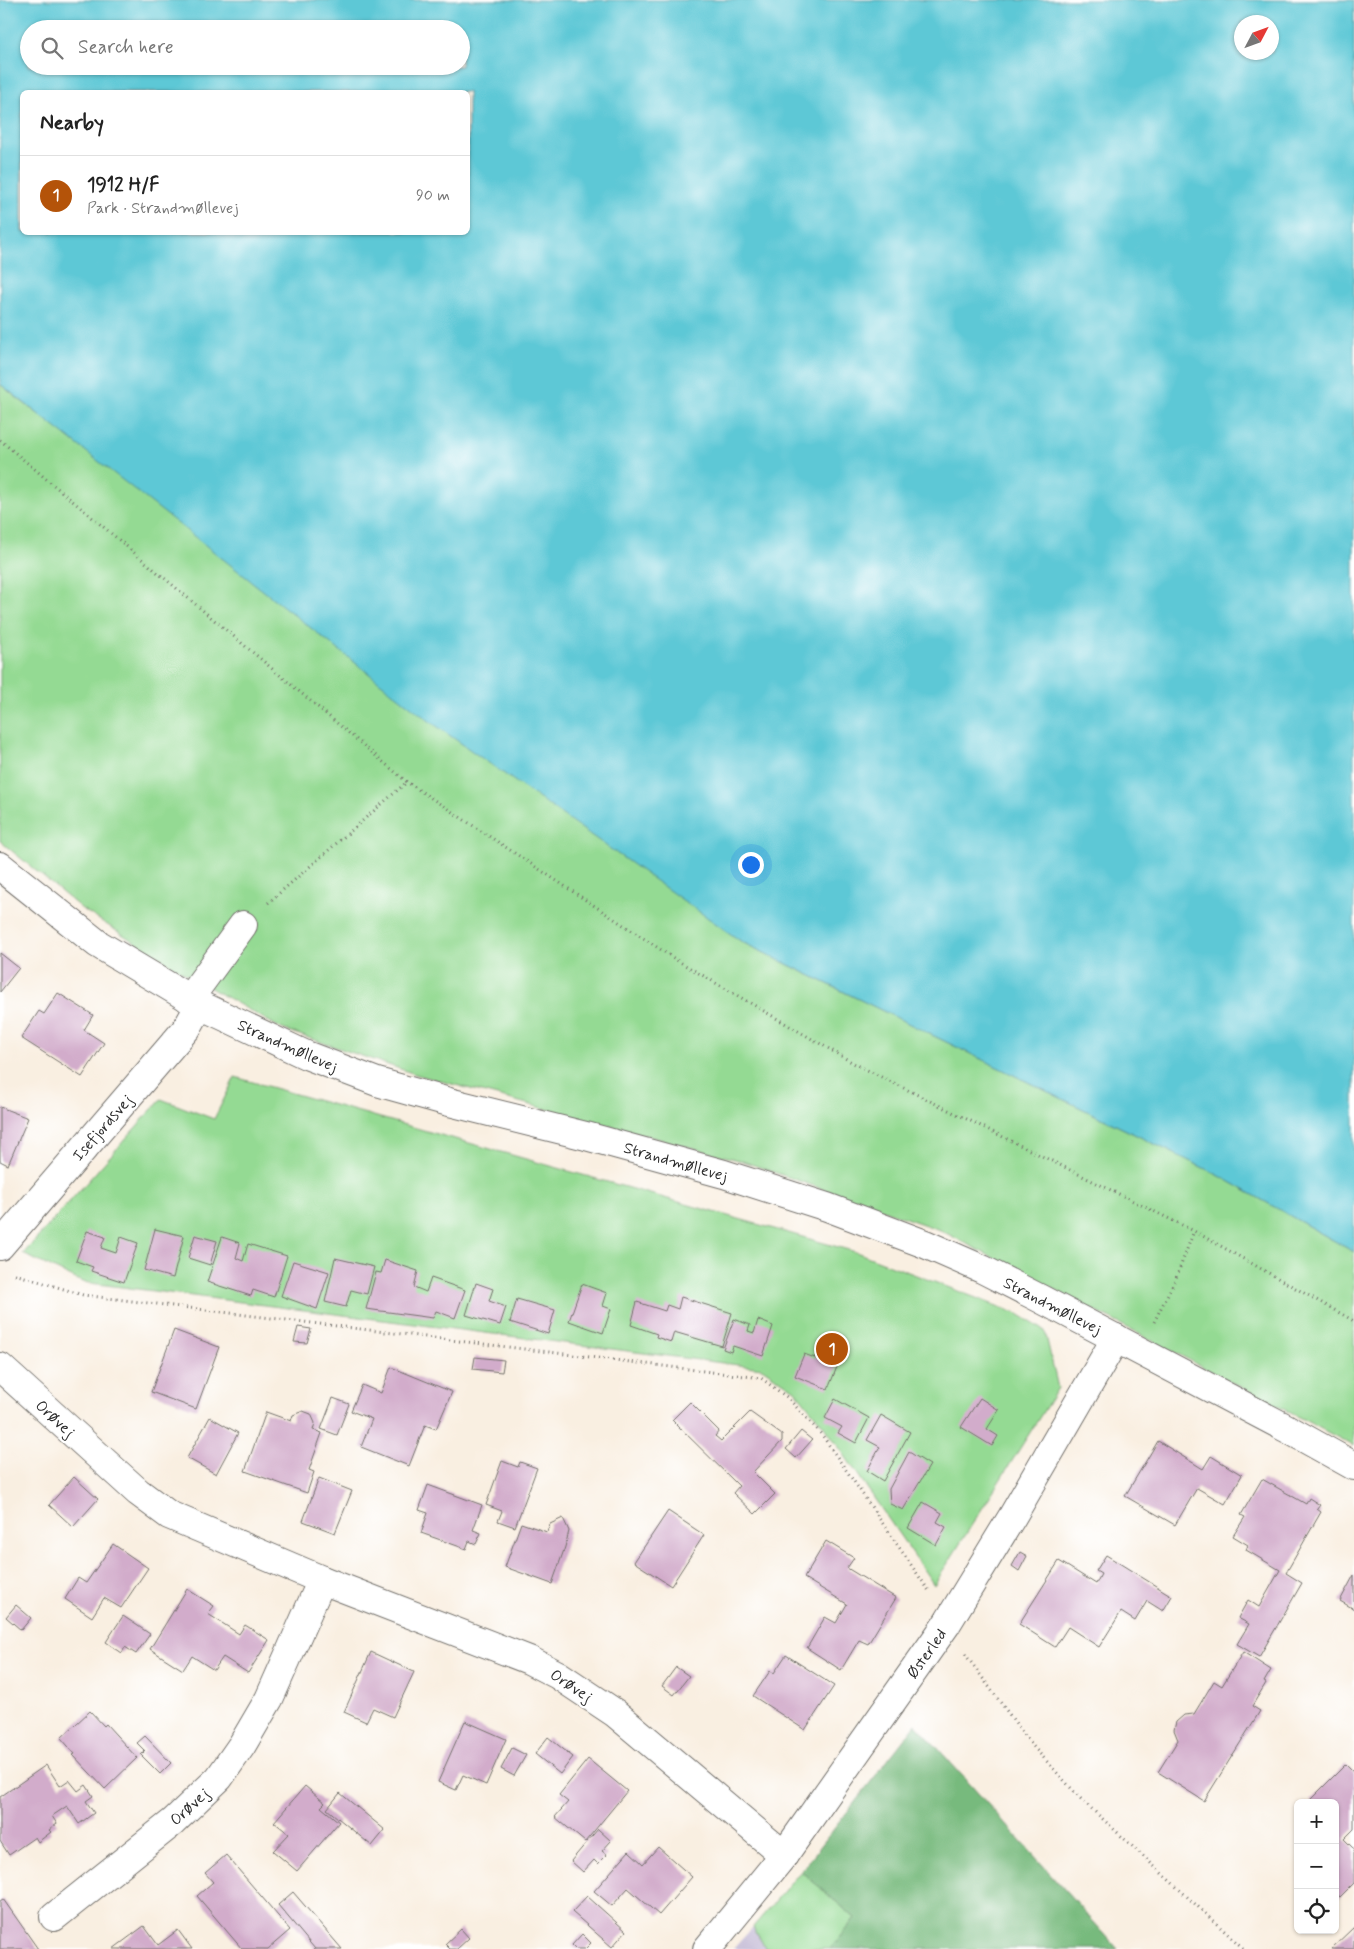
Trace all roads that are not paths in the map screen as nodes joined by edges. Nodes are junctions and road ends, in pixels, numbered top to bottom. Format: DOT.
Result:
graph roads {
  1 [pos="0,866"];
  2 [pos="242,925"];
  3 [pos="194,1002"];
  4 [pos="0,1246"];
  5 [pos="1128,1344"];
  6 [pos="0,1367"];
  7 [pos="1354,1466"];
  8 [pos="322,1580"];
  9 [pos="784,1855"];
  10 [pos="54,1917"];
  11 [pos="707,1949"];
  1 -- 3 [label="street, Strandmøllevej"];
  2 -- 3 [label="street, Isefjordsvej"];
  3 -- 4 [label="street, Isefjordsvej"];
  3 -- 5 [label="street, Strandmøllevej"];
  5 -- 7 [label="street, Strandmøllevej"];
  5 -- 9 [label="street, Østerled"];
  6 -- 8 [label="street, Orøvej"];
  8 -- 9 [label="street, Orøvej"];
  8 -- 10 [label="street, Orøvej"];
  9 -- 11 [label="street, Østerled"];
}
